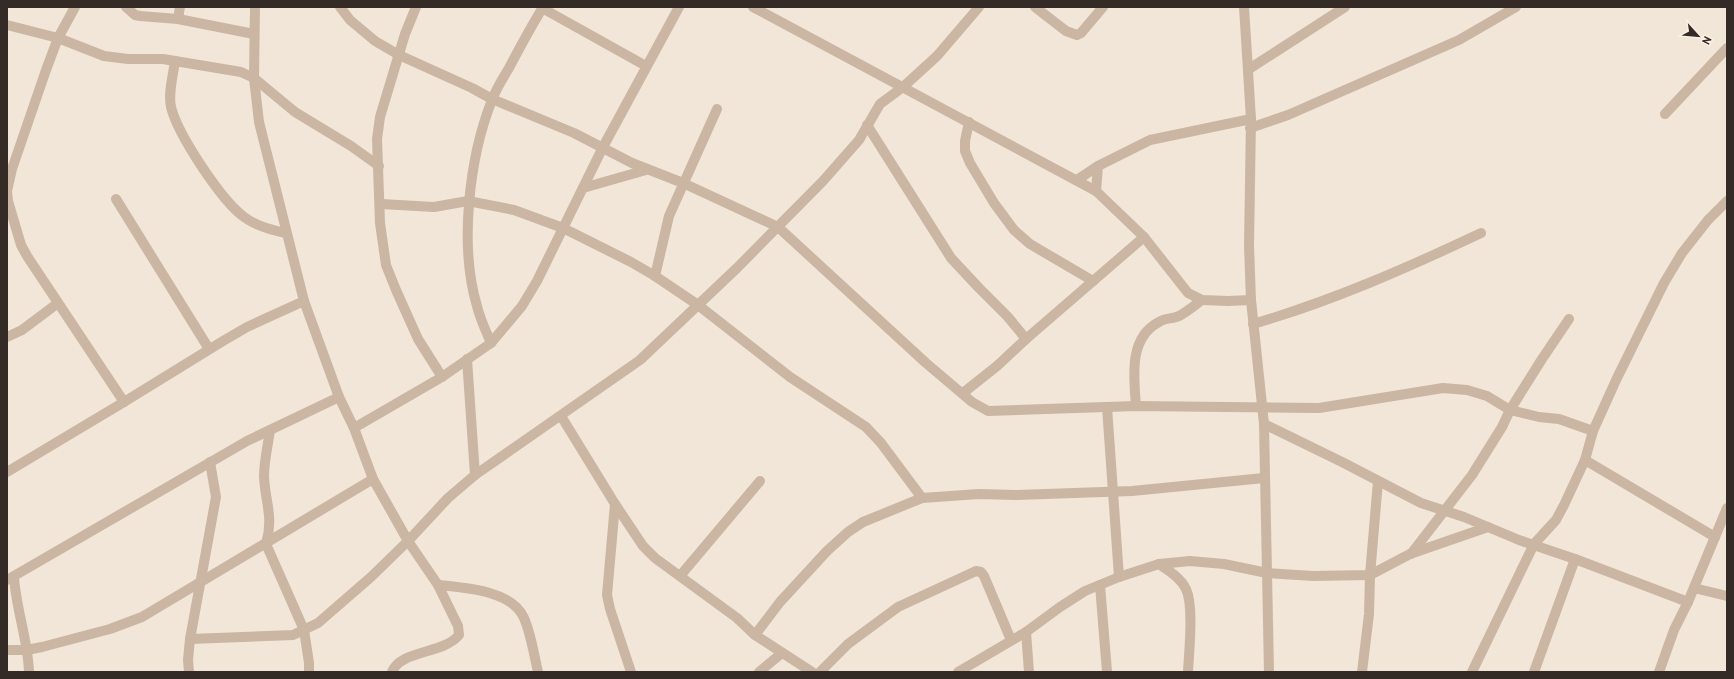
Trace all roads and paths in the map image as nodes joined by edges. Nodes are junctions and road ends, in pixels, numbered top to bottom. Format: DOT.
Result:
graph roads {
  1 [pos="75,7"];
  2 [pos="126,7"];
  3 [pos="180,7"];
  4 [pos="255,7"];
  5 [pos="340,7"];
  6 [pos="416,7"];
  7 [pos="679,7"];
  8 [pos="753,7"];
  9 [pos="979,7"];
  10 [pos="1035,7"];
  11 [pos="1102,7"];
  12 [pos="1244,7"];
  13 [pos="1345,7"];
  14 [pos="1516,7"];
  15 [pos="543,8"];
  16 [pos="178,19"];
  17 [pos="7,25"];
  18 [pos="254,34"];
  19 [pos="58,38"];
  20 [pos="1727,48"];
  21 [pos="399,56"];
  22 [pos="175,61"];
  23 [pos="646,66"];
  24 [pos="1249,69"];
  25 [pos="254,78"];
  26 [pos="903,87"];
  27 [pos="492,99"];
  28 [pos="717,109"];
  29 [pos="1665,114"];
  30 [pos="969,122"];
  31 [pos="1250,123"];
  32 [pos="868,125"];
  33 [pos="603,147"];
  34 [pos="379,166"];
  35 [pos="1098,166"];
  36 [pos="646,170"];
  37 [pos="1077,180"];
  38 [pos="683,183"];
  39 [pos="583,188"];
  40 [pos="1096,191"];
  41 [pos="116,199"];
  42 [pos="468,201"];
  43 [pos="1727,201"];
  44 [pos="381,204"];
  45 [pos="10,218"];
  46 [pos="778,227"];
  47 [pos="563,228"];
  48 [pos="286,233"];
  49 [pos="1481,233"];
  50 [pos="1144,237"];
  51 [pos="656,276"];
  52 [pos="1093,281"];
  53 [pos="1202,300"];
  54 [pos="1251,300"];
  55 [pos="304,301"];
  56 [pos="58,303"];
  57 [pos="698,305"];
  58 [pos="1569,319"];
  59 [pos="1253,324"];
  60 [pos="7,337"];
  61 [pos="1026,339"];
  62 [pos="491,343"];
  63 [pos="209,350"];
  64 [pos="467,359"];
  65 [pos="442,378"];
  66 [pos="963,393"];
  67 [pos="339,397"];
  68 [pos="124,402"];
  69 [pos="1136,406"];
  70 [pos="1107,407"];
  71 [pos="1261,408"];
  72 [pos="1510,410"];
  73 [pos="560,416"];
  74 [pos="1264,424"];
  75 [pos="354,428"];
  76 [pos="270,430"];
  77 [pos="1593,431"];
  78 [pos="1585,460"];
  79 [pos="210,462"];
  80 [pos="7,472"];
  81 [pos="475,475"];
  82 [pos="1264,478"];
  83 [pos="373,479"];
  84 [pos="1378,481"];
  85 [pos="760,482"];
  86 [pos="1113,490"];
  87 [pos="922,498"];
  88 [pos="615,504"];
  89 [pos="1727,508"];
  90 [pos="1445,510"];
  91 [pos="1488,527"];
  92 [pos="1714,537"];
  93 [pos="408,540"];
  94 [pos="266,544"];
  95 [pos="1534,544"];
  96 [pos="1410,554"];
  97 [pos="1574,559"];
  98 [pos="1159,564"];
  99 [pos="1267,573"];
  100 [pos="1370,575"];
  101 [pos="680,576"];
  102 [pos="1119,577"];
  103 [pos="11,578"];
  104 [pos="202,582"];
  105 [pos="438,585"];
  106 [pos="1100,585"];
  107 [pos="1694,588"];
  108 [pos="1727,596"];
  109 [pos="1688,602"];
  110 [pos="304,630"];
  111 [pos="1026,632"];
  112 [pos="755,634"];
  113 [pos="190,639"];
  114 [pos="1011,640"];
  115 [pos="7,650"];
  116 [pos="27,650"];
  117 [pos="782,653"];
  118 [pos="29,672"];
  119 [pos="189,672"];
  120 [pos="309,672"];
  121 [pos="392,672"];
  122 [pos="538,672"];
  123 [pos="631,672"];
  124 [pos="759,672"];
  125 [pos="812,672"];
  126 [pos="820,672"];
  127 [pos="958,672"];
  128 [pos="1029,672"];
  129 [pos="1107,672"];
  130 [pos="1188,672"];
  131 [pos="1269,672"];
  132 [pos="1362,672"];
  133 [pos="1472,672"];
  134 [pos="1534,672"];
  135 [pos="1659,672"];
  1 -- 19 [label="street"];
  2 -- 16 [label="street"];
  3 -- 16 [label="street"];
  4 -- 18 [label="street"];
  5 -- 21 [label="street"];
  6 -- 21 [label="street"];
  7 -- 23 [label="street"];
  8 -- 26 [label="street"];
  9 -- 26 [label="street"];
  10 -- 11 [label="street"];
  12 -- 24 [label="street"];
  13 -- 24 [label="street"];
  14 -- 31 [label="street"];
  15 -- 23 [label="street"];
  15 -- 27 [label="street"];
  16 -- 18 [label="street"];
  17 -- 19 [label="street"];
  18 -- 25 [label="street"];
  19 -- 22 [label="street"];
  19 -- 45 [label="street"];
  20 -- 29 [label="street"];
  21 -- 27 [label="street"];
  21 -- 34 [label="street"];
  22 -- 25 [label="street"];
  22 -- 48 [label="street"];
  23 -- 33 [label="street"];
  24 -- 31 [label="street"];
  25 -- 34 [label="street"];
  25 -- 48 [label="street"];
  26 -- 30 [label="street"];
  26 -- 32 [label="street"];
  27 -- 33 [label="street"];
  27 -- 42 [label="street"];
  28 -- 38 [label="street"];
  30 -- 37 [label="street"];
  30 -- 52 [label="street"];
  31 -- 35 [label="street"];
  31 -- 54 [label="street"];
  32 -- 46 [label="street"];
  32 -- 61 [label="street"];
  33 -- 36 [label="street"];
  33 -- 39 [label="street"];
  34 -- 44 [label="street"];
  35 -- 37 [label="street"];
  35 -- 40 [label="street"];
  36 -- 38 [label="street"];
  36 -- 39 [label="street"];
  37 -- 40 [label="street"];
  38 -- 46 [label="street"];
  38 -- 51 [label="street"];
  39 -- 47 [label="street"];
  40 -- 50 [label="street"];
  41 -- 63 [label="street"];
  42 -- 44 [label="street"];
  42 -- 47 [label="street"];
  42 -- 62 [label="street"];
  43 -- 77 [label="street"];
  44 -- 65 [label="street"];
  45 -- 56 [label="street"];
  46 -- 57 [label="street"];
  46 -- 66 [label="street"];
  47 -- 51 [label="street"];
  47 -- 62 [label="street"];
  48 -- 55 [label="street"];
  49 -- 59 [label="street"];
  50 -- 52 [label="street"];
  50 -- 53 [label="street"];
  51 -- 57 [label="street"];
  52 -- 61 [label="street"];
  53 -- 54 [label="street"];
  53 -- 69 [label="street"];
  54 -- 59 [label="street"];
  55 -- 63 [label="street"];
  55 -- 67 [label="street"];
  56 -- 60 [label="street"];
  56 -- 68 [label="street"];
  57 -- 73 [label="street"];
  57 -- 87 [label="street"];
  58 -- 72 [label="street"];
  59 -- 71 [label="street"];
  61 -- 66 [label="street"];
  62 -- 64 [label="street"];
  63 -- 68 [label="street"];
  64 -- 65 [label="street"];
  64 -- 81 [label="street"];
  65 -- 75 [label="street"];
  66 -- 70 [label="street"];
  67 -- 75 [label="street"];
  67 -- 76 [label="street"];
  68 -- 80 [label="street"];
  69 -- 70 [label="street"];
  69 -- 71 [label="street"];
  70 -- 86 [label="street"];
  71 -- 72 [label="street"];
  71 -- 74 [label="street"];
  72 -- 77 [label="street"];
  72 -- 90 [label="street"];
  73 -- 81 [label="street"];
  73 -- 88 [label="street"];
  74 -- 82 [label="street"];
  74 -- 84 [label="street"];
  75 -- 83 [label="street"];
  76 -- 79 [label="street"];
  76 -- 94 [label="street"];
  77 -- 78 [label="street"];
  78 -- 92 [label="street"];
  78 -- 95 [label="street"];
  79 -- 103 [label="street"];
  79 -- 104 [label="street"];
  81 -- 93 [label="street"];
  82 -- 86 [label="street"];
  82 -- 99 [label="street"];
  83 -- 93 [label="street"];
  83 -- 94 [label="street"];
  84 -- 90 [label="street"];
  84 -- 100 [label="street"];
  85 -- 101 [label="street"];
  86 -- 87 [label="street"];
  86 -- 102 [label="street"];
  87 -- 112 [label="street"];
  88 -- 101 [label="street"];
  88 -- 123 [label="street"];
  89 -- 92 [label="street"];
  90 -- 91 [label="street"];
  90 -- 96 [label="street"];
  91 -- 95 [label="street"];
  91 -- 96 [label="street"];
  92 -- 107 [label="street"];
  93 -- 105 [label="street"];
  93 -- 110 [label="street"];
  94 -- 104 [label="street"];
  94 -- 110 [label="street"];
  95 -- 97 [label="street"];
  95 -- 133 [label="street"];
  96 -- 100 [label="street"];
  97 -- 109 [label="street"];
  97 -- 134 [label="street"];
  98 -- 99 [label="street"];
  98 -- 102 [label="street"];
  98 -- 130 [label="street"];
  99 -- 100 [label="street"];
  99 -- 131 [label="street"];
  100 -- 132 [label="street"];
  101 -- 112 [label="street"];
  102 -- 106 [label="street"];
  103 -- 116 [label="street"];
  104 -- 113 [label="street"];
  104 -- 116 [label="street"];
  105 -- 121 [label="street"];
  105 -- 122 [label="street"];
  106 -- 111 [label="street"];
  106 -- 129 [label="street"];
  107 -- 108 [label="street"];
  107 -- 109 [label="street"];
  109 -- 135 [label="street"];
  110 -- 113 [label="street"];
  110 -- 120 [label="street"];
  111 -- 114 [label="street"];
  111 -- 128 [label="street"];
  112 -- 117 [label="street"];
  113 -- 119 [label="street"];
  114 -- 126 [label="street"];
  114 -- 127 [label="street"];
  115 -- 116 [label="street"];
  116 -- 118 [label="street"];
  117 -- 124 [label="street"];
  117 -- 125 [label="street"];
}
